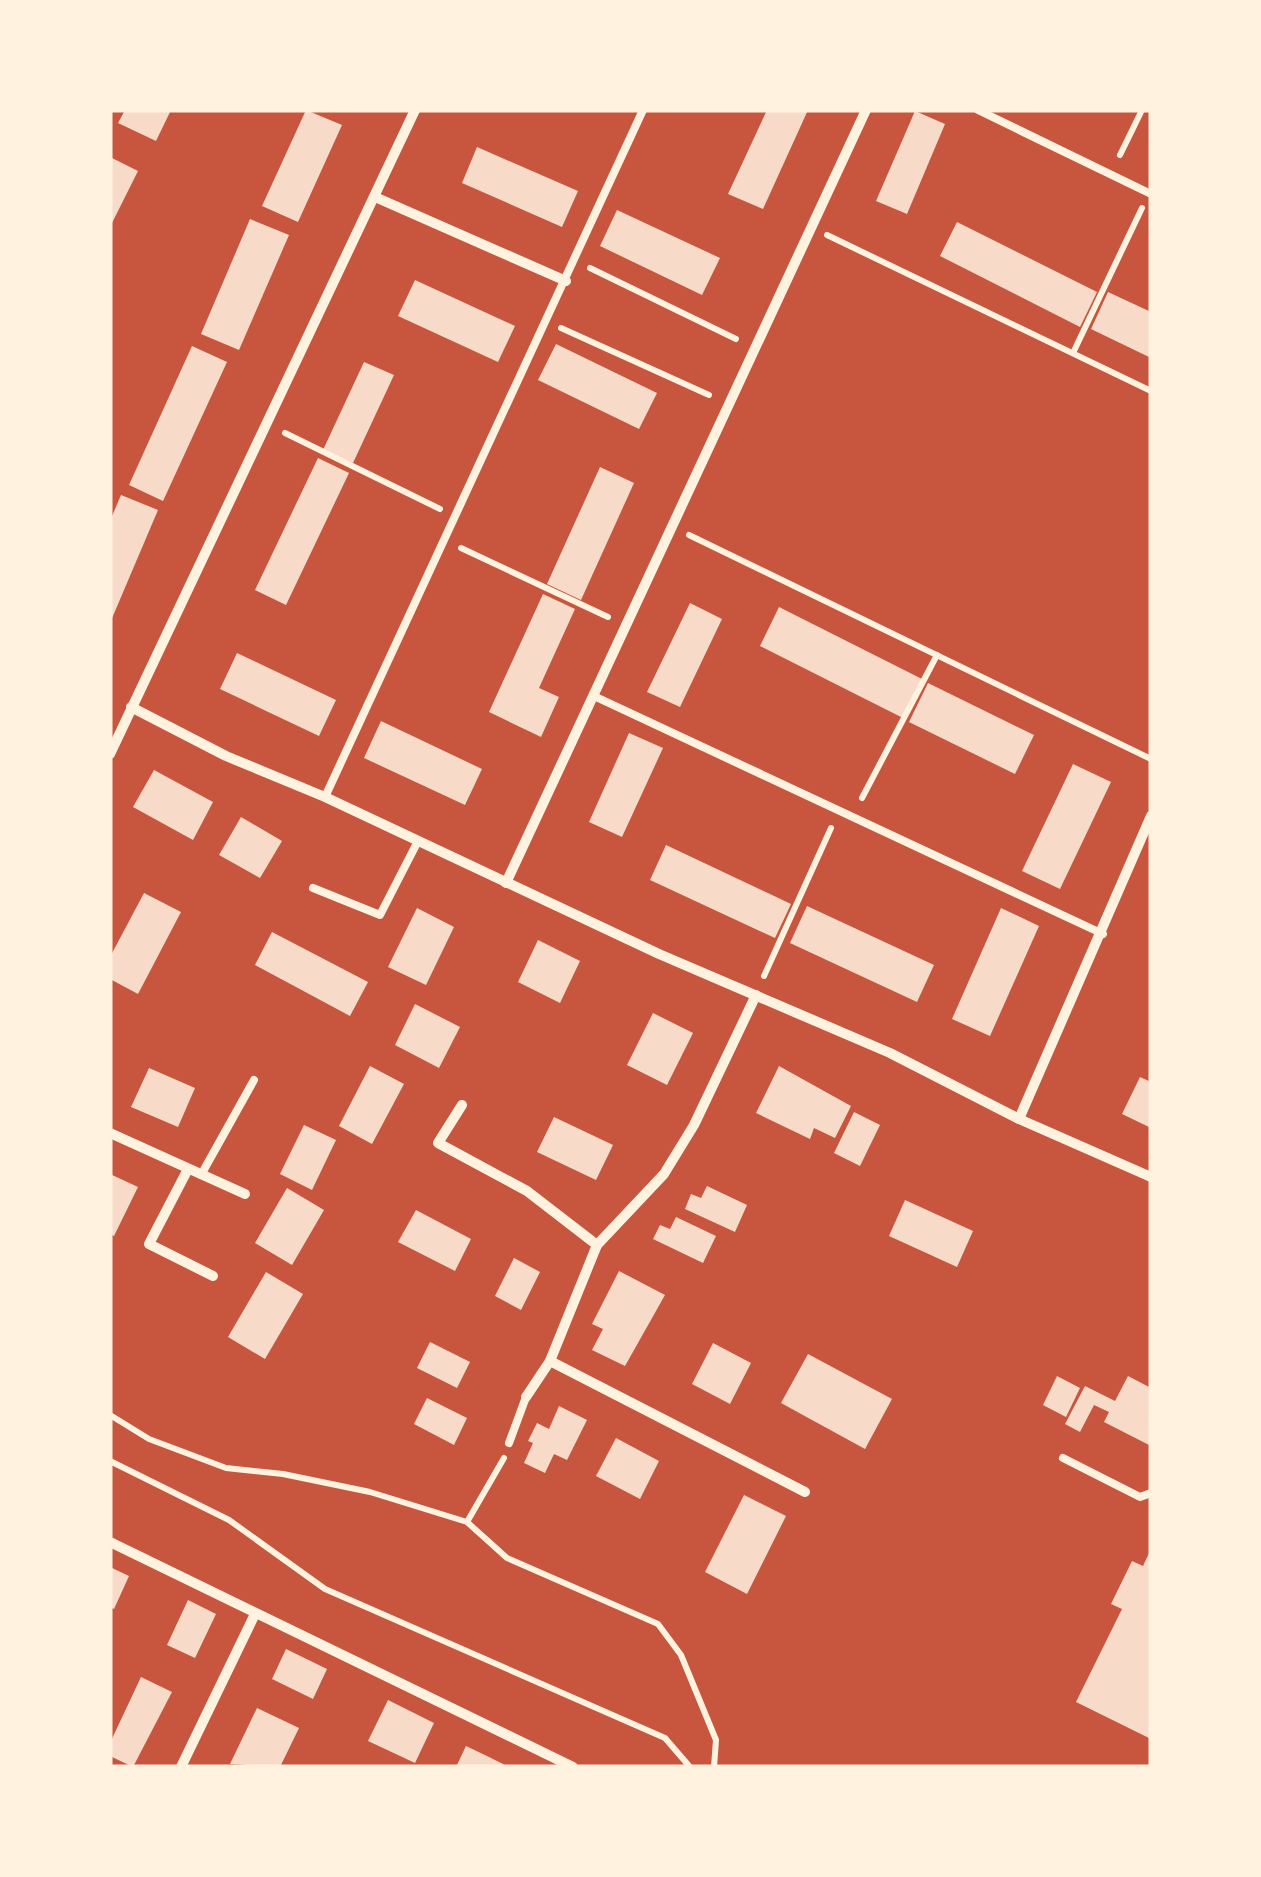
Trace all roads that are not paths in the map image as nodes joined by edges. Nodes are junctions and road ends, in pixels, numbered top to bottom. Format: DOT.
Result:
graph roads {
  1 [pos="415,110"];
  2 [pos="643,110"];
  3 [pos="866,110"];
  4 [pos="978,110"];
  5 [pos="1150,194"];
  6 [pos="375,196"];
  7 [pos="566,282"];
  8 [pos="596,697"];
  9 [pos="131,707"];
  10 [pos="110,754"];
  11 [pos="325,796"];
  12 [pos="1151,816"];
  13 [pos="418,841"];
  14 [pos="506,883"];
  15 [pos="312,888"];
  16 [pos="1103,934"];
  17 [pos="756,995"];
  18 [pos="254,1080"];
  19 [pos="462,1105"];
  20 [pos="1018,1118"];
  21 [pos="110,1133"];
  22 [pos="188,1169"];
  23 [pos="201,1175"];
  24 [pos="1151,1177"];
  25 [pos="245,1194"];
  26 [pos="597,1245"];
  27 [pos="214,1276"];
  28 [pos="550,1361"];
  29 [pos="526,1397"];
  30 [pos="510,1442"];
  31 [pos="1064,1458"];
  32 [pos="804,1492"];
  33 [pos="1151,1493"];
  34 [pos="110,1542"];
  35 [pos="254,1614"];
  36 [pos="181,1767"];
  37 [pos="573,1767"];
  1 -- 6 [label="street"];
  2 -- 7 [label="lane"];
  3 -- 8 [label="street"];
  4 -- 5 [label="lane"];
  6 -- 7 [label="street"];
  6 -- 9 [label="street"];
  7 -- 11 [label="lane"];
  8 -- 14 [label="street"];
  8 -- 16 [label="lane"];
  9 -- 10 [label="street"];
  9 -- 11 [label="street"];
  11 -- 13 [label="street"];
  12 -- 16 [label="street"];
  13 -- 14 [label="street"];
  13 -- 15 [label="lane"];
  14 -- 17 [label="street"];
  16 -- 20 [label="street"];
  17 -- 20 [label="street"];
  17 -- 26 [label="street"];
  18 -- 23 [label="lane"];
  19 -- 26 [label="street"];
  20 -- 24 [label="street"];
  21 -- 22 [label="street"];
  22 -- 23 [label="street"];
  22 -- 27 [label="street"];
  23 -- 25 [label="street"];
  26 -- 28 [label="street"];
  28 -- 29 [label="street"];
  28 -- 32 [label="street"];
  29 -- 30 [label="lane"];
  31 -- 33 [label="lane"];
  34 -- 35 [label="street"];
  35 -- 36 [label="street"];
  35 -- 37 [label="street"];
}
